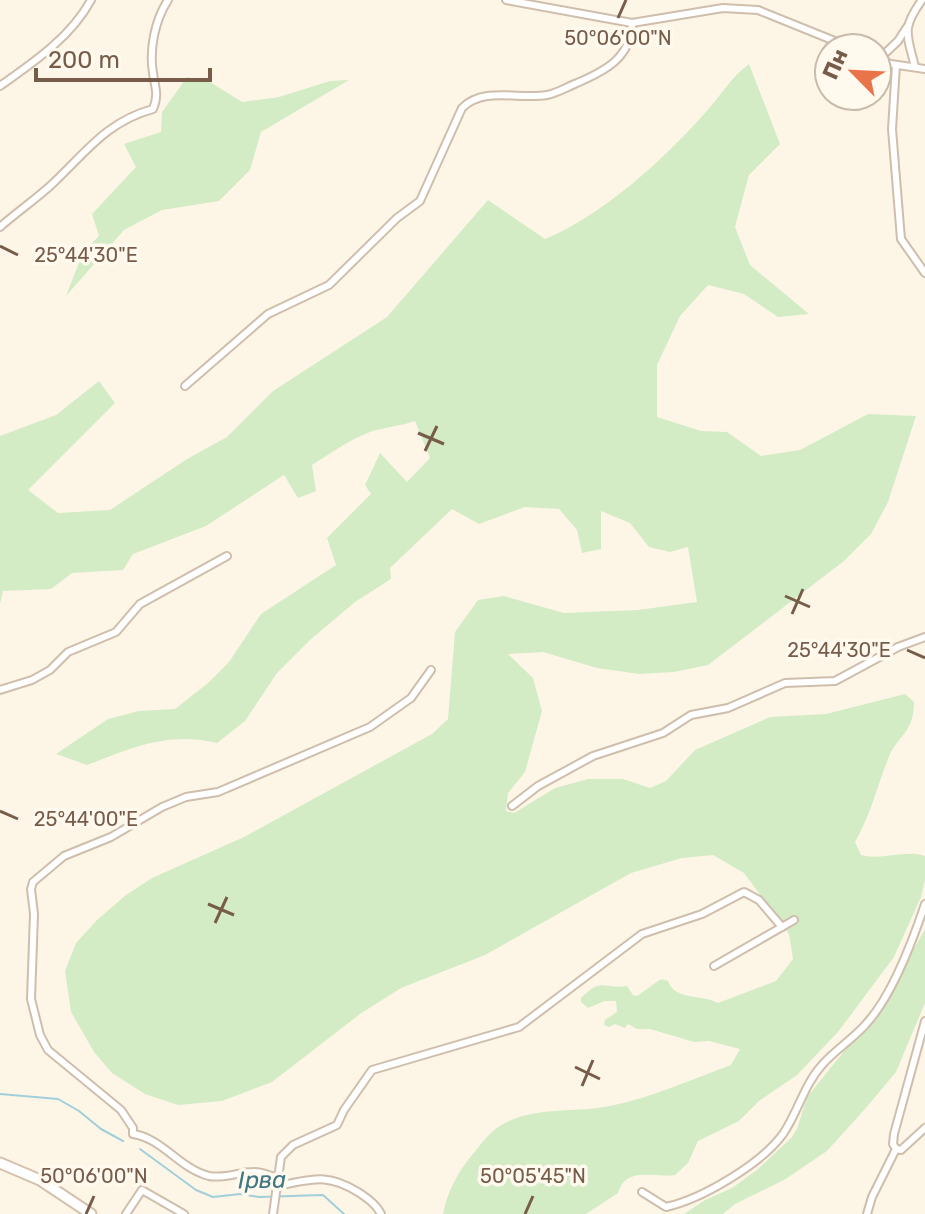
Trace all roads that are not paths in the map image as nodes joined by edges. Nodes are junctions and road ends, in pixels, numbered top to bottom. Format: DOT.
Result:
graph roads {
  1 [pos="91,0"];
  2 [pos="168,0"];
  3 [pos="506,0"];
  4 [pos="922,0"];
  5 [pos="632,23"];
  6 [pos="907,27"];
  7 [pos="813,32"];
  8 [pos="893,45"];
  9 [pos="893,64"];
  10 [pos="896,65"];
  11 [pos="915,67"];
  12 [pos="925,69"];
  13 [pos="0,86"];
  14 [pos="0,227"];
  15 [pos="925,273"];
  16 [pos="185,386"];
  17 [pos="227,556"];
  18 [pos="925,637"];
  19 [pos="431,670"];
  20 [pos="0,690"];
  21 [pos="512,806"];
  22 [pos="925,904"];
  23 [pos="794,920"];
  24 [pos="782,927"];
  25 [pos="714,966"];
  26 [pos="925,1021"];
  27 [pos="925,1128"];
  28 [pos="896,1149"];
  29 [pos="0,1163"];
  30 [pos="276,1185"];
  31 [pos="642,1192"];
  32 [pos="91,1214"];
  33 [pos="126,1214"];
  34 [pos="184,1214"];
  35 [pos="273,1214"];
  36 [pos="381,1214"];
  37 [pos="867,1214"];
  1 -- 13 [label="street"];
  2 -- 14 [label="street"];
  3 -- 5 [label="street"];
  4 -- 6 [label="street"];
  5 -- 7 [label="street"];
  5 -- 16 [label="street"];
  6 -- 8 [label="street"];
  6 -- 11 [label="street"];
  9 -- 10 [label="street"];
  10 -- 11 [label="street"];
  10 -- 15 [label="street"];
  11 -- 12 [label="street"];
  17 -- 20 [label="street"];
  18 -- 21 [label="street"];
  19 -- 30 [label="street"];
  22 -- 31 [label="street"];
  23 -- 24 [label="street"];
  24 -- 25 [label="street"];
  24 -- 30 [label="street"];
  26 -- 28 [label="street"];
  27 -- 28 [label="street"];
  28 -- 37 [label="street"];
  29 -- 32 [label="main road"];
  30 -- 35 [label="street"];
  30 -- 36 [label="street"];
  33 -- 34 [label="street"];
}
